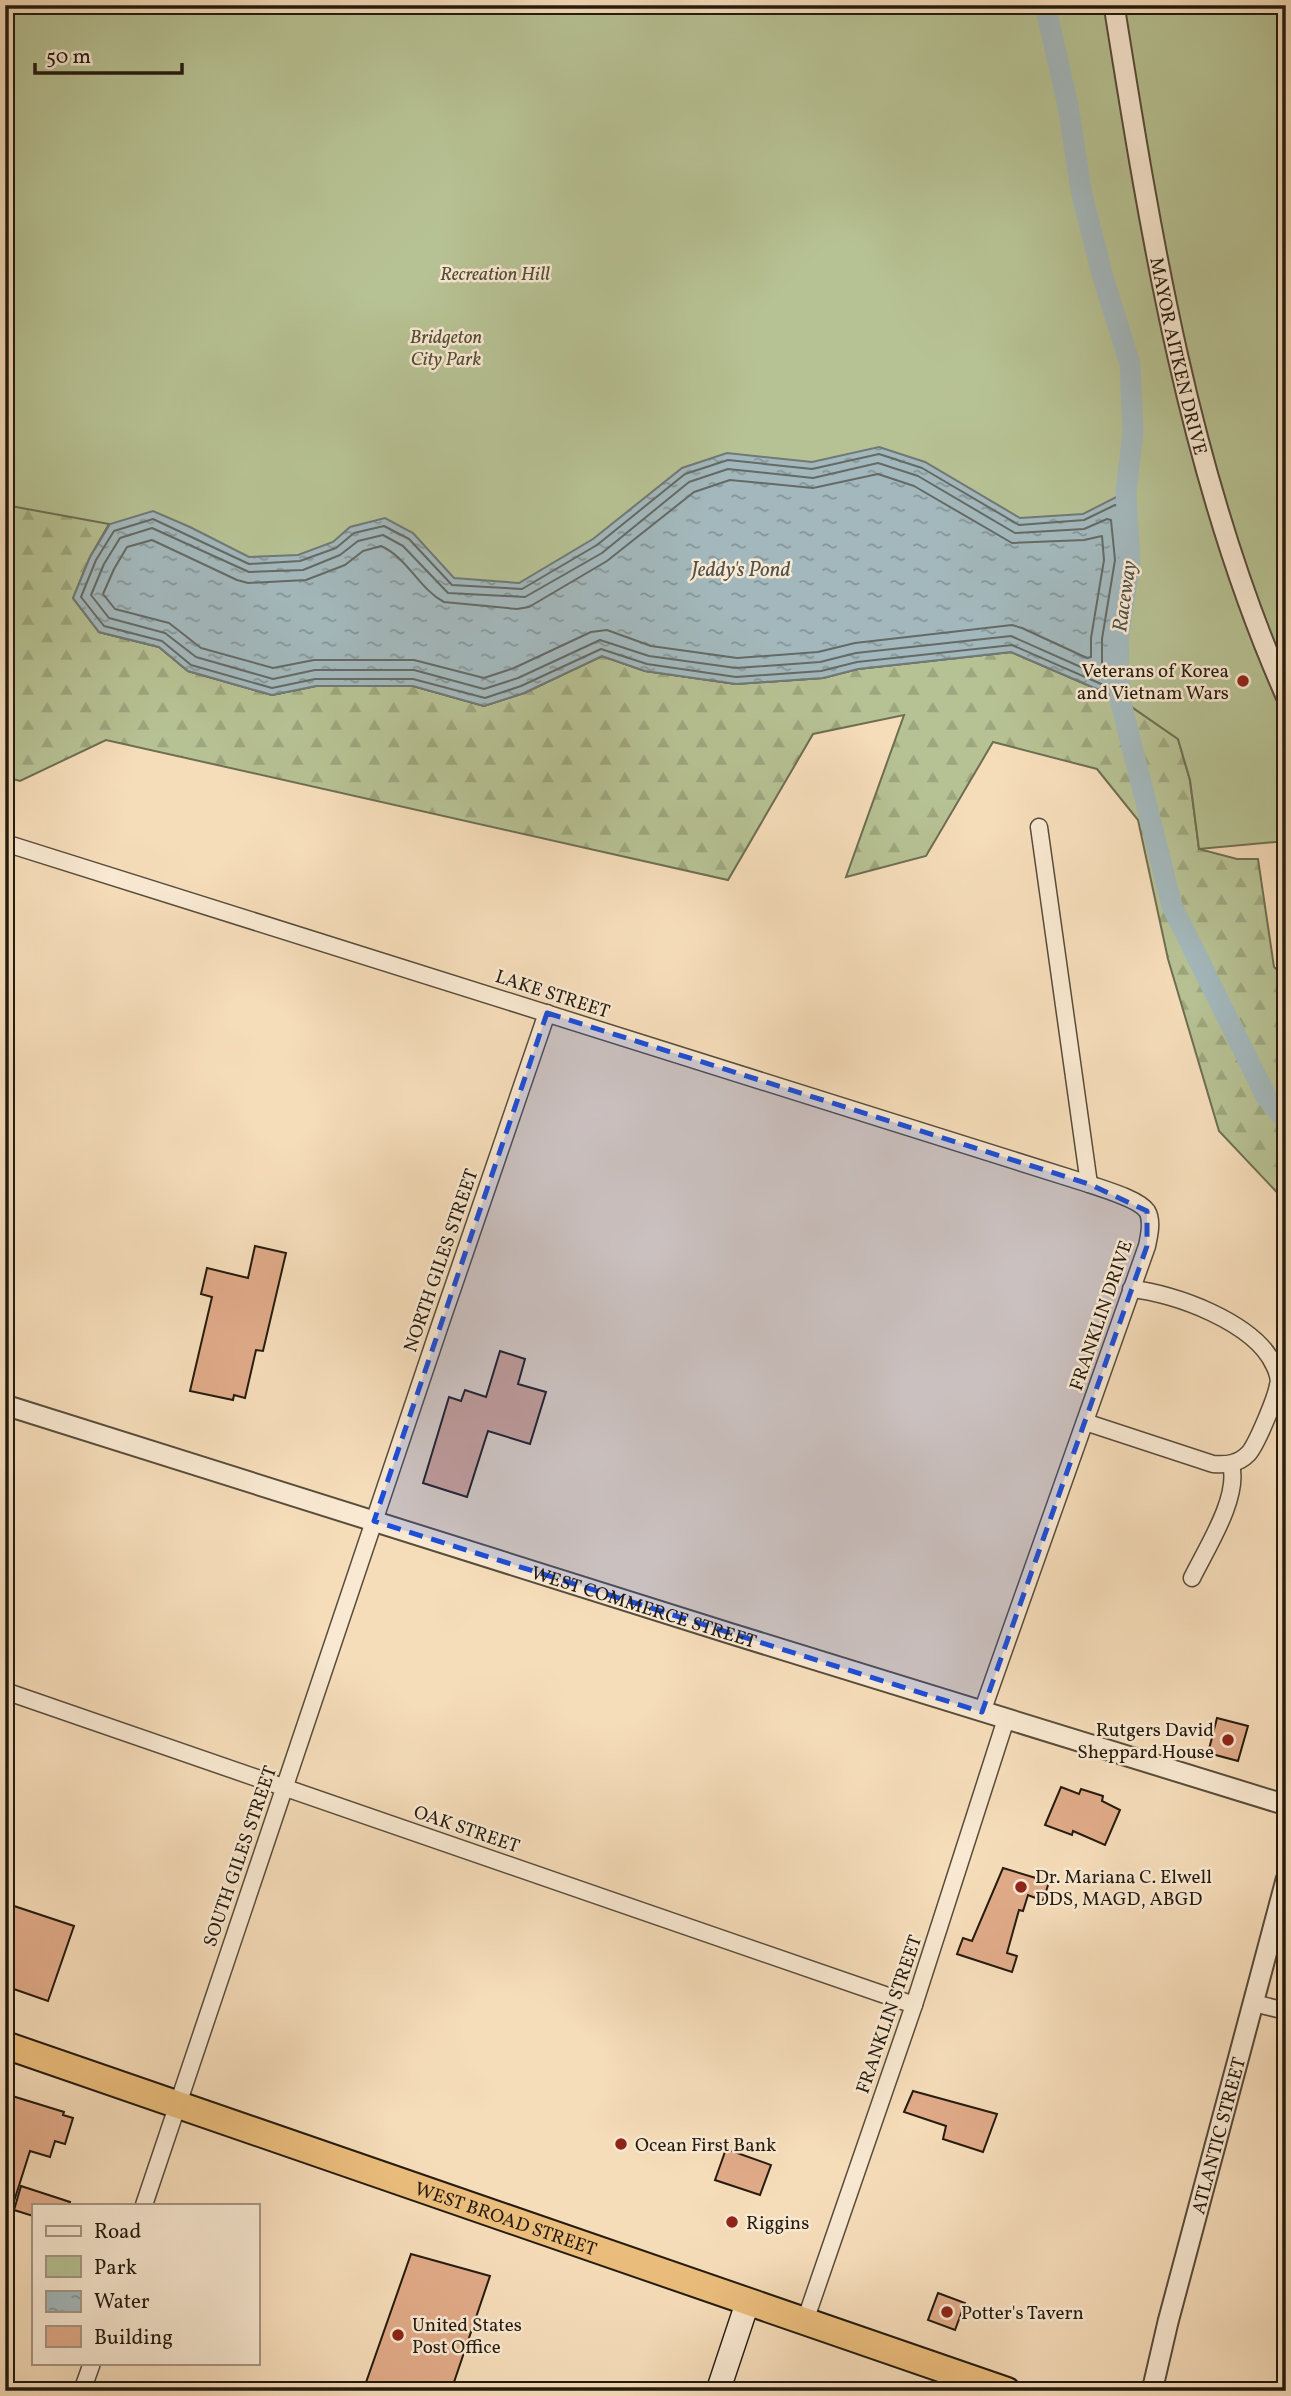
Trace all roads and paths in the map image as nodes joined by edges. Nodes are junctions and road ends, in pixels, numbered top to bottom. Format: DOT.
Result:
graph roads {
  1 [pos="1114,5"];
  2 [pos="1286,696"];
  3 [pos="1039,827"];
  4 [pos="5,843"];
  5 [pos="547,1013"];
  6 [pos="1089,1184"];
  7 [pos="1131,1289"];
  8 [pos="5,1405"];
  9 [pos="1085,1422"];
  10 [pos="1231,1465"];
  11 [pos="374,1521"];
  12 [pos="1192,1578"];
  13 [pos="5,1691"];
  14 [pos="982,1712"];
  15 [pos="1006,1719"];
  16 [pos="285,1787"];
  17 [pos="1286,1805"];
  18 [pos="1286,1880"];
  19 [pos="1253,2003"];
  20 [pos="914,2005"];
  21 [pos="1286,2011"];
  22 [pos="5,2045"];
  23 [pos="178,2105"];
  24 [pos="144,2204"];
  25 [pos="748,2301"];
  26 [pos="805,2321"];
  27 [pos="92,2364"];
  28 [pos="82,2391"];
  29 [pos="718,2391"];
  30 [pos="1007,2391"];
  31 [pos="1152,2391"];
  1 -- 2 [label="street, MAYOR AITKEN DRIVE"];
  3 -- 6 [label="street"];
  4 -- 5 [label="street, LAKE STREET"];
  5 -- 6 [label="street, LAKE STREET"];
  5 -- 11 [label="street, NORTH GILES STREET"];
  6 -- 7 [label="street, FRANKLIN DRIVE"];
  7 -- 9 [label="street, FRANKLIN DRIVE"];
  7 -- 10 [label="street"];
  8 -- 11 [label="street, WEST COMMERCE STREET"];
  9 -- 10 [label="street"];
  9 -- 14 [label="street, FRANKLIN DRIVE"];
  10 -- 12 [label="street"];
  11 -- 14 [label="street, WEST COMMERCE STREET"];
  11 -- 16 [label="street, SOUTH GILES STREET"];
  13 -- 16 [label="street, OAK STREET"];
  14 -- 15 [label="street, WEST COMMERCE STREET"];
  15 -- 17 [label="street, WEST COMMERCE STREET"];
  15 -- 20 [label="street, FRANKLIN STREET"];
  16 -- 20 [label="street, OAK STREET"];
  16 -- 23 [label="street, SOUTH GILES STREET"];
  18 -- 19 [label="street, ATLANTIC STREET"];
  19 -- 21 [label="street"];
  19 -- 31 [label="street, ATLANTIC STREET"];
  20 -- 26 [label="street, FRANKLIN STREET"];
  22 -- 23 [label="highway, WEST BROAD STREET"];
  23 -- 24 [label="street, SOUTH GILES STREET"];
  23 -- 25 [label="highway, WEST BROAD STREET"];
  25 -- 26 [label="highway, WEST BROAD STREET"];
  25 -- 29 [label="main road"];
  26 -- 30 [label="highway, WEST BROAD STREET"];
  27 -- 28 [label="street"];
}
